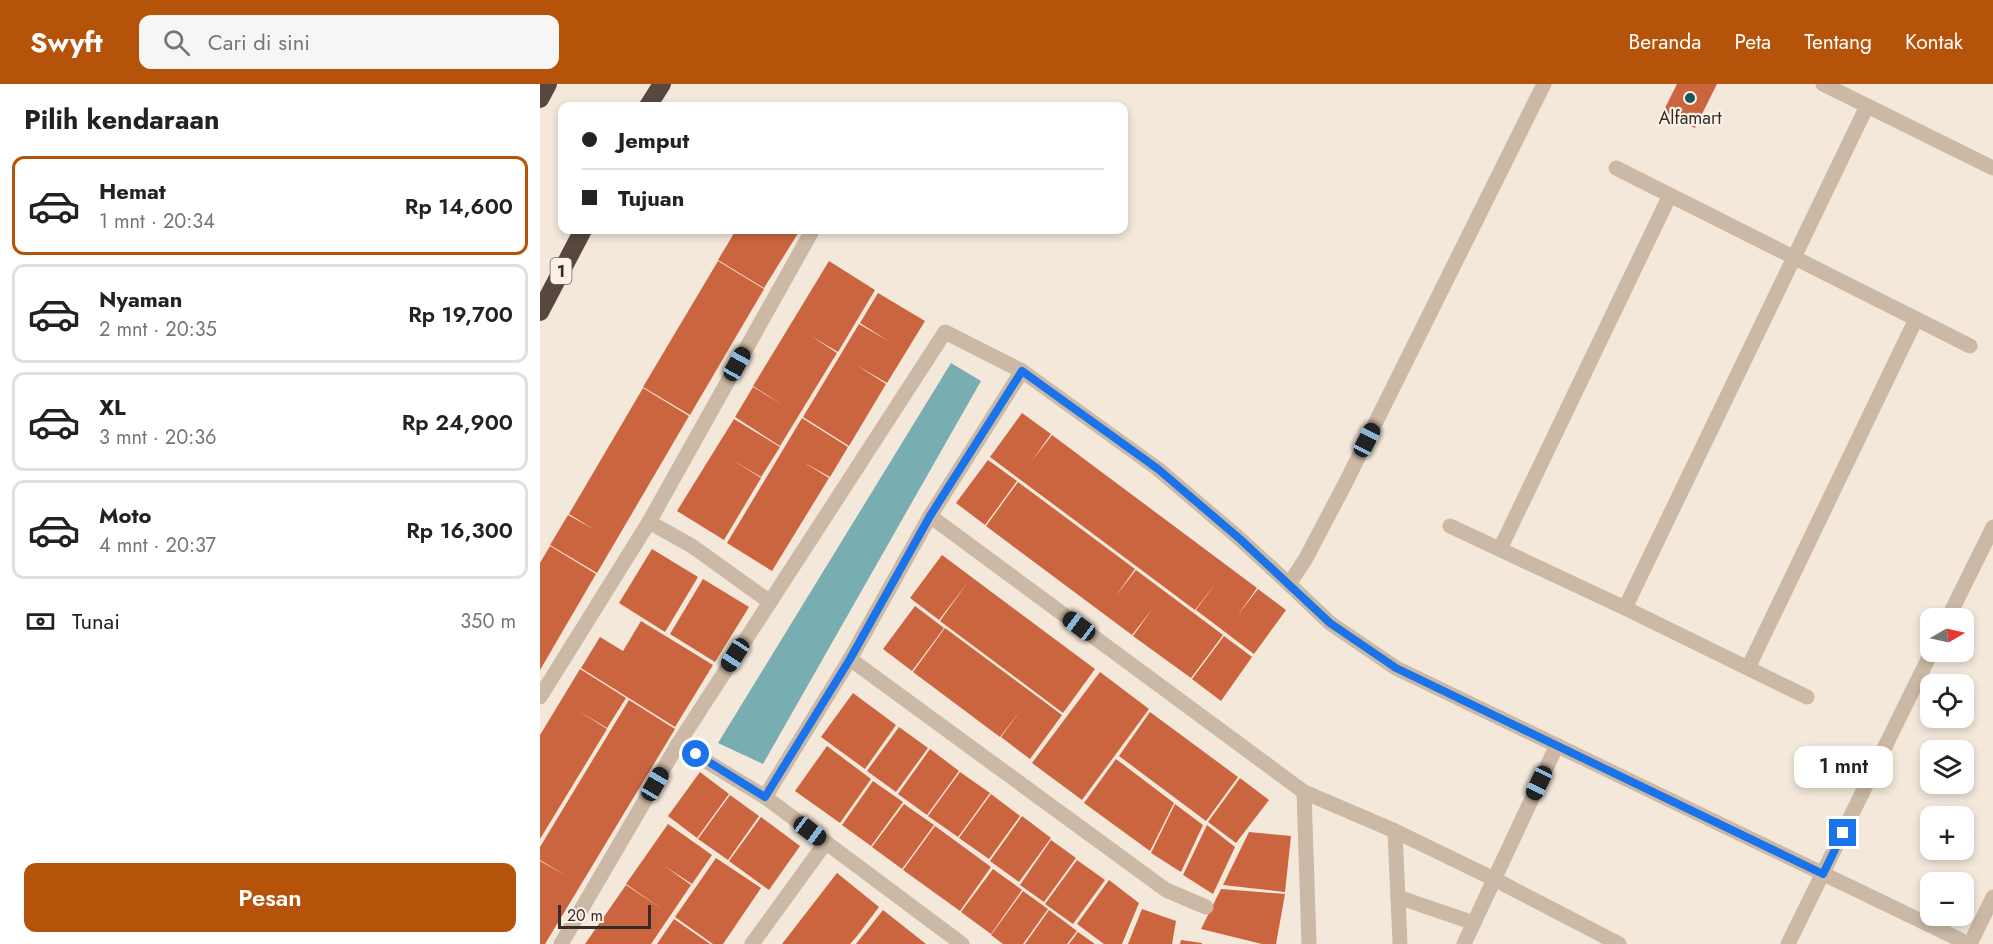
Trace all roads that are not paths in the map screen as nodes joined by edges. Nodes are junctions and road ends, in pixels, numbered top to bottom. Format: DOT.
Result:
graph roads {
  1 [pos="548,84"];
  2 [pos="662,84"];
  3 [pos="1544,84"];
  4 [pos="1823,84"];
  5 [pos="540,99"];
  6 [pos="651,102"];
  7 [pos="1867,106"];
  8 [pos="1616,168"];
  9 [pos="1993,168"];
  10 [pos="1671,195"];
  11 [pos="581,234"];
  12 [pos="810,234"];
  13 [pos="1794,257"];
  14 [pos="540,312"];
  15 [pos="1917,319"];
  16 [pos="1970,346"];
  17 [pos="1022,371"];
  18 [pos="930,516"];
  19 [pos="649,522"];
  20 [pos="1450,526"];
  21 [pos="1993,527"];
  22 [pos="1500,549"];
  23 [pos="1289,584"];
  24 [pos="770,602"];
  25 [pos="1625,608"];
  26 [pos="1953,608"];
  27 [pos="850,659"];
  28 [pos="1927,662"];
  29 [pos="1748,668"];
  30 [pos="540,697"];
  31 [pos="1807,697"];
  32 [pos="678,744"];
  33 [pos="1557,745"];
  34 [pos="1304,792"];
  35 [pos="765,797"];
  36 [pos="1395,831"];
  37 [pos="826,842"];
  38 [pos="1823,874"];
  39 [pos="1494,879"];
  40 [pos="1398,897"];
  41 [pos="1993,897"];
  42 [pos="1206,907"];
  43 [pos="1474,923"];
  44 [pos="954,941"];
  45 [pos="1617,943"];
  46 [pos="561,944"];
  47 [pos="752,944"];
  48 [pos="1308,944"];
  49 [pos="1400,944"];
  50 [pos="1464,944"];
  51 [pos="1788,944"];
  52 [pos="1970,944"];
  1 -- 5 [label="highway"];
  2 -- 6 [label="highway"];
  3 -- 23 [label="street"];
  4 -- 7 [label="street"];
  7 -- 9 [label="street"];
  7 -- 13 [label="street"];
  8 -- 10 [label="street"];
  10 -- 13 [label="street"];
  10 -- 22 [label="street"];
  11 -- 14 [label="highway, 1"];
  12 -- 19 [label="street"];
  13 -- 15 [label="street"];
  13 -- 25 [label="street"];
  15 -- 16 [label="street"];
  15 -- 29 [label="street"];
  17 -- 18 [label="street"];
  17 -- 23 [label="street"];
  17 -- 24 [label="street"];
  18 -- 27 [label="street"];
  18 -- 34 [label="street"];
  19 -- 24 [label="street"];
  19 -- 30 [label="street"];
  20 -- 22 [label="street"];
  21 -- 26 [label="street"];
  22 -- 25 [label="street"];
  23 -- 33 [label="street"];
  24 -- 32 [label="street"];
  25 -- 29 [label="street"];
  27 -- 35 [label="street"];
  27 -- 42 [label="street"];
  28 -- 38 [label="street"];
  29 -- 31 [label="street"];
  32 -- 35 [label="street"];
  32 -- 46 [label="street"];
  33 -- 38 [label="street"];
  33 -- 39 [label="street"];
  34 -- 36 [label="street"];
  34 -- 48 [label="street"];
  35 -- 37 [label="street"];
  36 -- 39 [label="street"];
  36 -- 40 [label="street"];
  37 -- 44 [label="street"];
  37 -- 47 [label="street"];
  38 -- 51 [label="street"];
  38 -- 52 [label="street"];
  39 -- 43 [label="street"];
  39 -- 45 [label="street"];
  40 -- 43 [label="street"];
  40 -- 49 [label="street"];
  41 -- 52 [label="street"];
  43 -- 50 [label="street"];
}
